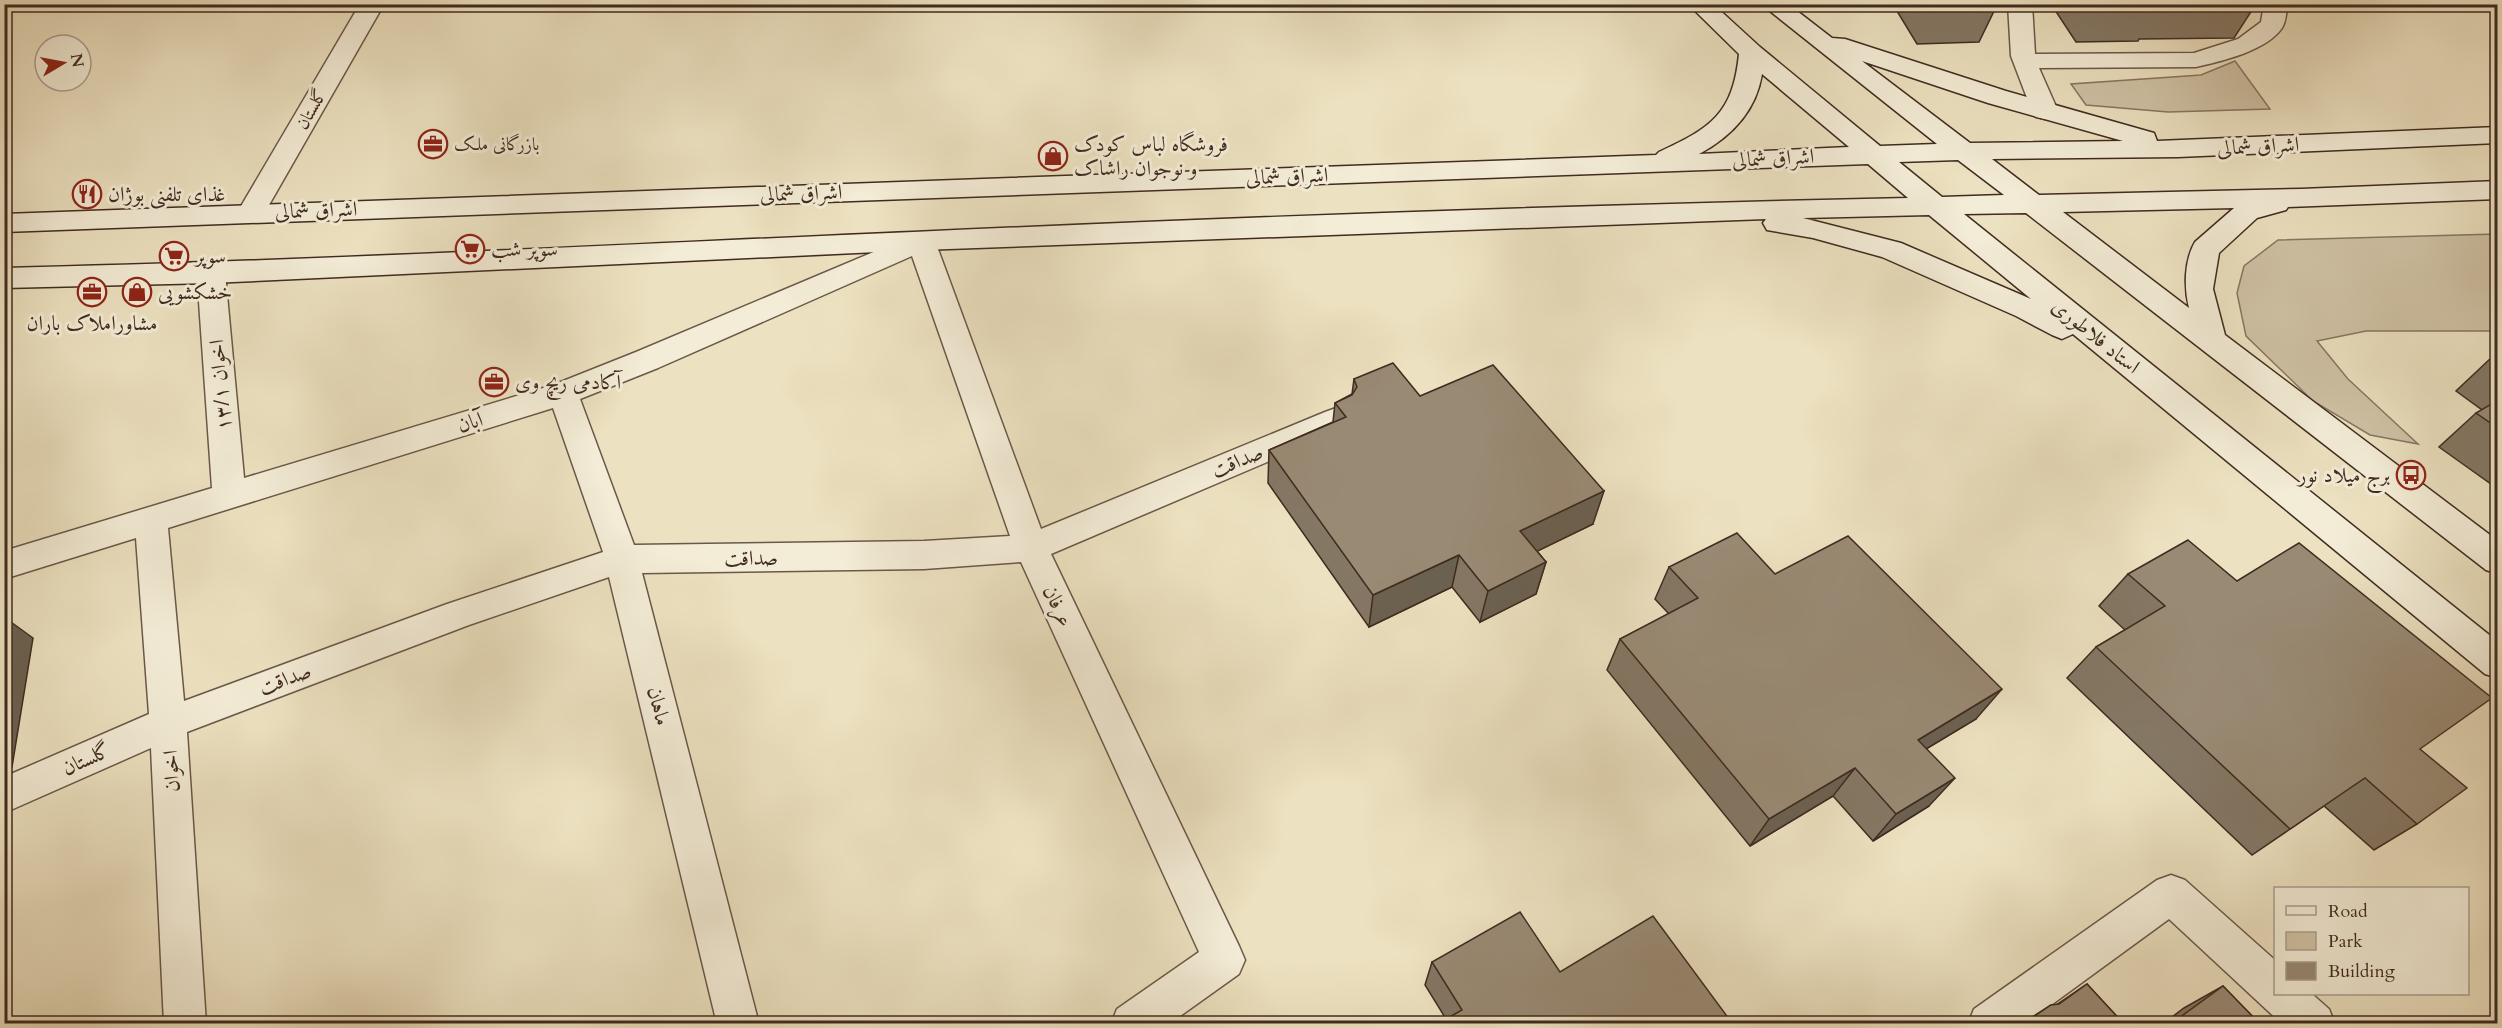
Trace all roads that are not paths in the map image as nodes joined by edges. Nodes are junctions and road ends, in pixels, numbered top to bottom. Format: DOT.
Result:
graph roads {
  1 [pos="372,4"];
  2 [pos="1699,4"];
  3 [pos="1772,4"];
  4 [pos="2020,4"];
  5 [pos="2276,4"];
  6 [pos="1812,36"];
  7 [pos="1751,52"];
  8 [pos="2025,62"];
  9 [pos="2045,111"];
  10 [pos="2498,135"];
  11 [pos="2178,149"];
  12 [pos="1963,151"];
  13 [pos="1874,153"];
  14 [pos="1657,164"];
  15 [pos="2498,190"];
  16 [pos="2301,198"];
  17 [pos="2031,203"];
  18 [pos="1934,205"];
  19 [pos="1710,211"];
  20 [pos="250,213"];
  21 [pos="4,223"];
  22 [pos="921,241"];
  23 [pos="211,273"];
  24 [pos="4,278"];
  25 [pos="2212,342"];
  26 [pos="2137,370"];
  27 [pos="563,393"];
  28 [pos="1336,420"];
  29 [pos="229,496"];
  30 [pos="152,520"];
  31 [pos="1031,548"];
  32 [pos="622,559"];
  33 [pos="2498,560"];
  34 [pos="4,565"];
  35 [pos="2498,663"];
  36 [pos="168,723"];
  37 [pos="4,796"];
  38 [pos="2274,987"];
  39 [pos="2283,995"];
  40 [pos="185,1023"];
  41 [pos="738,1023"];
  42 [pos="1132,1023"];
  43 [pos="1989,1023"];
  44 [pos="2314,1023"];
  1 -- 20 [label="main road, گلستان"];
  2 -- 7 [label="main road, استاد فلاطوری"];
  3 -- 6 [label="main road"];
  4 -- 8 [label="main road"];
  5 -- 8 [label="main road"];
  6 -- 9 [label="main road"];
  6 -- 12 [label="main road"];
  7 -- 13 [label="main road, استاد فلاطوری"];
  7 -- 14 [label="main road"];
  8 -- 9 [label="main road"];
  9 -- 11 [label="main road"];
  10 -- 11 [label="main road, اشراق شمالی"];
  11 -- 12 [label="main road, اشراق شمالی"];
  12 -- 13 [label="main road, اشراق شمالی"];
  12 -- 17 [label="main road"];
  13 -- 14 [label="main road, اشراق شمالی"];
  13 -- 18 [label="main road, استاد فلاطوری"];
  14 -- 20 [label="main road, اشراق شمالی"];
  15 -- 16 [label="main road"];
  16 -- 17 [label="main road"];
  16 -- 25 [label="main road"];
  17 -- 18 [label="main road"];
  17 -- 25 [label="main road"];
  18 -- 19 [label="main road"];
  18 -- 26 [label="main road, استاد فلاطوری"];
  19 -- 22 [label="main road"];
  19 -- 26 [label="main road"];
  20 -- 21 [label="main road, اشراق شمالی"];
  22 -- 23 [label="main road"];
  22 -- 27 [label="main road, آبان"];
  22 -- 31 [label="main road, عرفان"];
  23 -- 24 [label="main road"];
  23 -- 29 [label="main road, اخوان ۱۳/۱"];
  25 -- 33 [label="main road"];
  26 -- 35 [label="main road, استاد فلاطوری"];
  27 -- 29 [label="main road, آبان"];
  27 -- 32 [label="main road, ماهان"];
  28 -- 31 [label="main road, صداقت"];
  29 -- 30 [label="main road, آبان"];
  30 -- 34 [label="main road, آبان"];
  30 -- 36 [label="main road, اخوان"];
  31 -- 32 [label="main road, صداقت"];
  31 -- 42 [label="main road, عرفان"];
  32 -- 36 [label="main road, صداقت"];
  32 -- 41 [label="main road, ماهان"];
  36 -- 37 [label="main road, گلستان"];
  36 -- 40 [label="main road, اخوان"];
  38 -- 43 [label="main road"];
  39 -- 44 [label="main road"];
}
